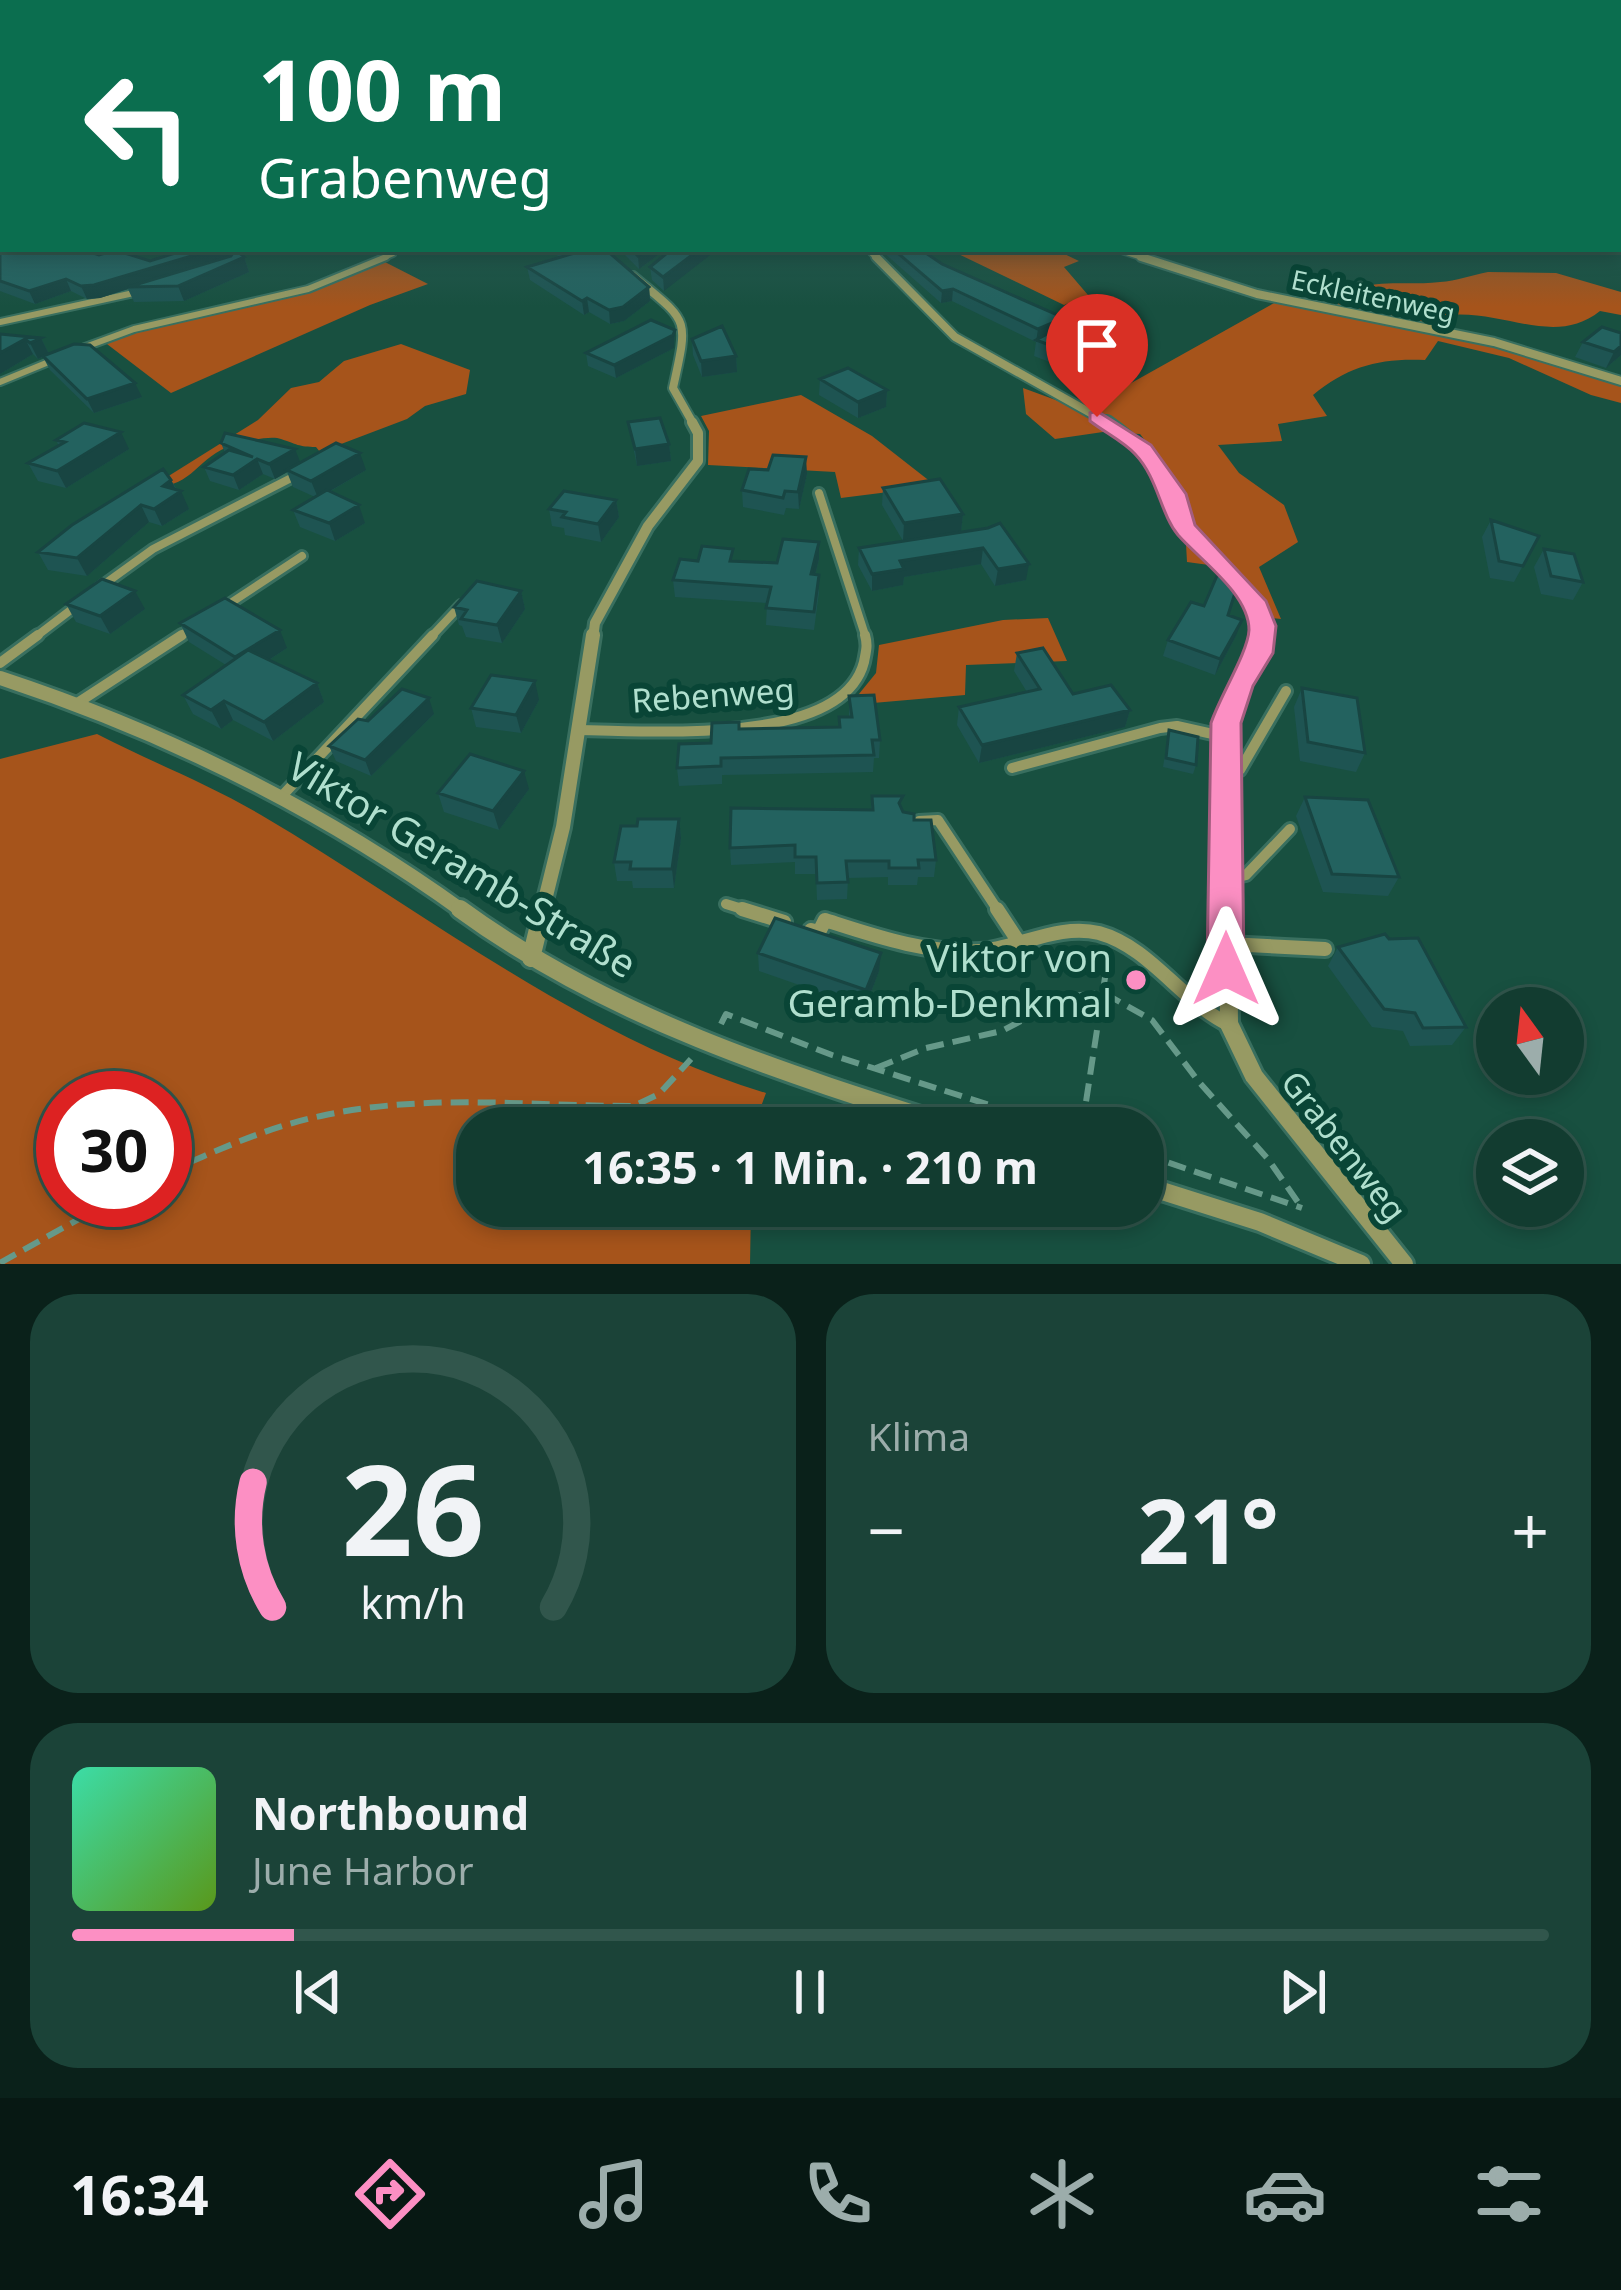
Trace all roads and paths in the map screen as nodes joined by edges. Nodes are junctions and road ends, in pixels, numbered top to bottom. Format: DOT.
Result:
graph roads {
  1 [pos="872,252"];
  2 [pos="1126,252"];
  3 [pos="393,254"];
  4 [pos="619,266"];
  5 [pos="654,270"];
  6 [pos="639,280"];
  7 [pos="163,285"];
  8 [pos="0,322"];
  9 [pos="1621,381"];
  10 [pos="0,382"];
  11 [pos="308,469"];
  12 [pos="819,494"];
  13 [pos="302,556"];
  14 [pos="862,556"];
  15 [pos="842,559"];
  16 [pos="460,604"];
  17 [pos="0,663"];
  18 [pos="0,678"];
  19 [pos="1286,691"];
  20 [pos="79,702"];
  21 [pos="578,730"];
  22 [pos="1226,737"];
  23 [pos="1012,767"];
  24 [pos="1225,768"];
  25 [pos="280,797"];
  26 [pos="908,821"];
  27 [pos="1289,829"];
  28 [pos="1225,879"];
  29 [pos="726,904"];
  30 [pos="1020,944"];
  31 [pos="1226,944"];
  32 [pos="1324,949"];
  33 [pos="531,958"];
  34 [pos="1106,971"];
  35 [pos="1102,992"];
  36 [pos="1228,1024"];
  37 [pos="710,1047"];
  38 [pos="874,1068"];
  39 [pos="894,1107"];
  40 [pos="996,1107"];
  41 [pos="1085,1107"];
  42 [pos="192,1161"];
  43 [pos="1164,1161"];
  44 [pos="1164,1192"];
  45 [pos="65,1227"];
  46 [pos="0,1263"];
  47 [pos="1360,1264"];
  48 [pos="1404,1264"];
  1 -- 22 [label="street, Grabenweg"];
  2 -- 9 [label="street, Eckleitenweg"];
  3 -- 10 [label="lane"];
  4 -- 6 [label="street, Rebenweg"];
  5 -- 6 [label="street"];
  6 -- 21 [label="street, Rebenweg"];
  7 -- 8 [label="lane"];
  11 -- 17 [label="lane"];
  12 -- 15 [label="lane, Rebenweg"];
  13 -- 20 [label="lane"];
  14 -- 15 [label="lane"];
  15 -- 21 [label="lane, Rebenweg"];
  16 -- 25 [label="lane"];
  18 -- 20 [label="street, Viktor Geramb-Straße"];
  19 -- 24 [label="lane"];
  20 -- 25 [label="street, Viktor Geramb-Straße"];
  21 -- 33 [label="street, Rebenweg"];
  22 -- 23 [label="lane"];
  22 -- 24 [label="street, Grabenweg"];
  24 -- 28 [label="street, Grabenweg"];
  25 -- 33 [label="street, Viktor Geramb-Straße"];
  26 -- 30 [label="lane"];
  27 -- 28 [label="lane"];
  28 -- 31 [label="street, Grabenweg"];
  29 -- 30 [label="lane"];
  30 -- 36 [label="lane"];
  31 -- 32 [label="lane"];
  31 -- 36 [label="street, Grabenweg"];
  33 -- 37 [label="street, Viktor Geramb-Straße"];
  34 -- 35 [label="path"];
  35 -- 38 [label="path"];
  35 -- 41 [label="path"];
  35 -- 43 [label="path"];
  36 -- 48 [label="street, Grabenweg"];
  37 -- 38 [label="path"];
  37 -- 39 [label="street, Viktor Geramb-Straße"];
  37 -- 42 [label="path"];
  38 -- 40 [label="path"];
  44 -- 47 [label="street"];
  45 -- 46 [label="path"];
}
